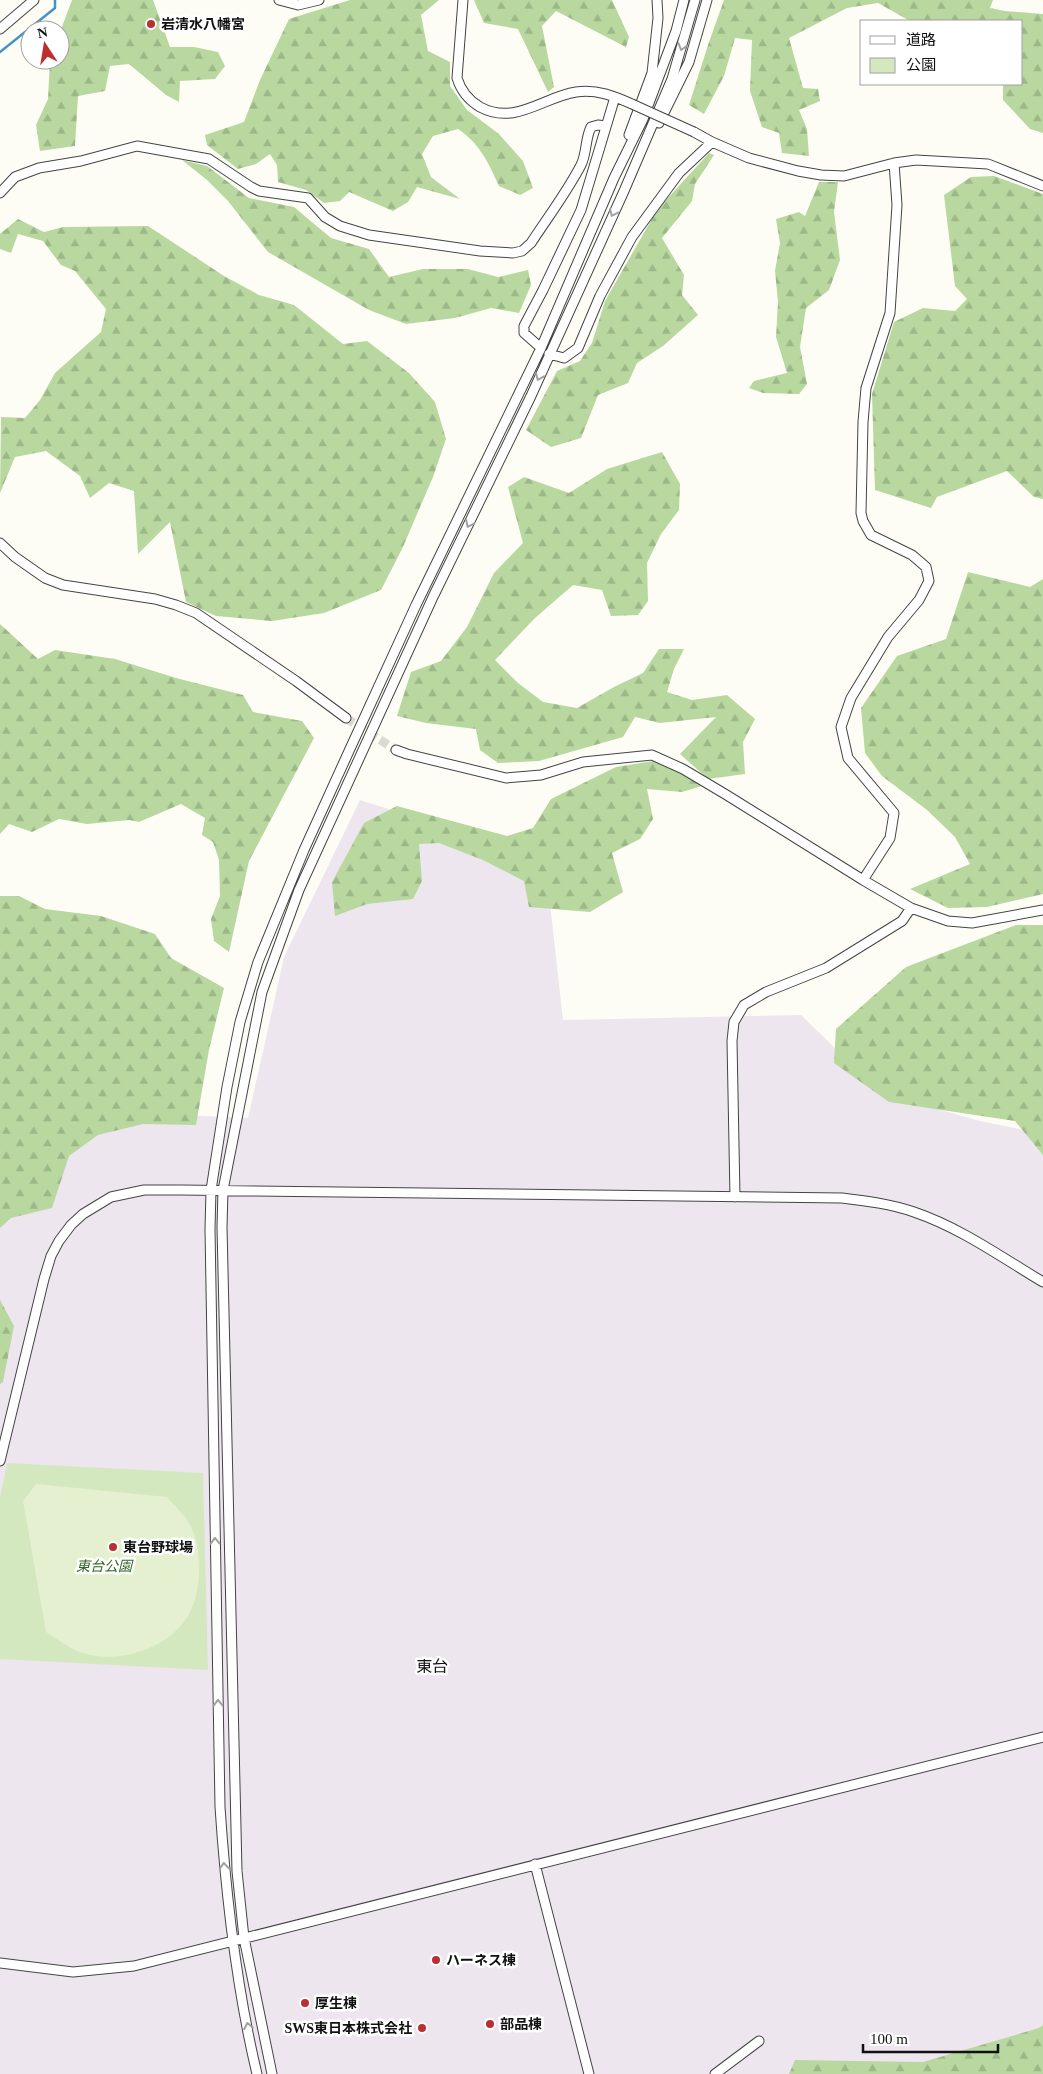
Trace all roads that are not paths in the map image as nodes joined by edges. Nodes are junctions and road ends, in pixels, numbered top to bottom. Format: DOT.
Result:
graph roads {
  1 [pos="34,0"];
  2 [pos="279,0"];
  3 [pos="319,0"];
  4 [pos="463,0"];
  5 [pos="657,0"];
  6 [pos="684,0"];
  7 [pos="695,0"];
  8 [pos="707,0"];
  9 [pos="0,29"];
  10 [pos="615,97"];
  11 [pos="606,126"];
  12 [pos="712,142"];
  13 [pos="894,163"];
  14 [pos="614,178"];
  15 [pos="1043,186"];
  16 [pos="624,191"];
  17 [pos="0,193"];
  18 [pos="545,351"];
  19 [pos="0,543"];
  20 [pos="346,718"];
  21 [pos="396,750"];
  22 [pos="863,880"];
  23 [pos="911,908"];
  24 [pos="1043,910"];
  25 [pos="211,1190"];
  26 [pos="223,1190"];
  27 [pos="736,1197"];
  28 [pos="1043,1282"];
  29 [pos="0,1461"];
  30 [pos="1043,1737"];
  31 [pos="535,1864"];
  32 [pos="244,1938"];
  33 [pos="232,1941"];
  34 [pos="0,1963"];
  35 [pos="759,2041"];
  36 [pos="257,2074"];
  37 [pos="272,2074"];
  38 [pos="589,2074"];
  39 [pos="715,2074"];
  1 -- 9 [label="street"];
  2 -- 3 [label="street"];
  4 -- 10 [label="street"];
  5 -- 14 [label="street"];
  6 -- 14 [label="street"];
  7 -- 16 [label="street, one-way"];
  8 -- 16 [label="street"];
  10 -- 11 [label="street"];
  10 -- 12 [label="street, bridge"];
  11 -- 17 [label="street"];
  11 -- 18 [label="street"];
  12 -- 13 [label="street"];
  12 -- 18 [label="street"];
  13 -- 15 [label="street"];
  13 -- 22 [label="street"];
  14 -- 18 [label="street"];
  16 -- 18 [label="street, one-way"];
  18 -- 25 [label="street"];
  18 -- 26 [label="street, one-way"];
  19 -- 20 [label="street"];
  21 -- 22 [label="street"];
  22 -- 23 [label="street"];
  23 -- 24 [label="street"];
  23 -- 27 [label="street"];
  25 -- 26 [label="street"];
  25 -- 29 [label="street"];
  33 -- 25 [label="street, one-way"];
  26 -- 27 [label="street"];
  26 -- 32 [label="street"];
  27 -- 28 [label="street"];
  30 -- 31 [label="street"];
  31 -- 32 [label="street"];
  31 -- 38 [label="street"];
  32 -- 33 [label="street"];
  32 -- 37 [label="street"];
  33 -- 34 [label="street"];
  36 -- 33 [label="street, one-way"];
  35 -- 39 [label="street"];
}
